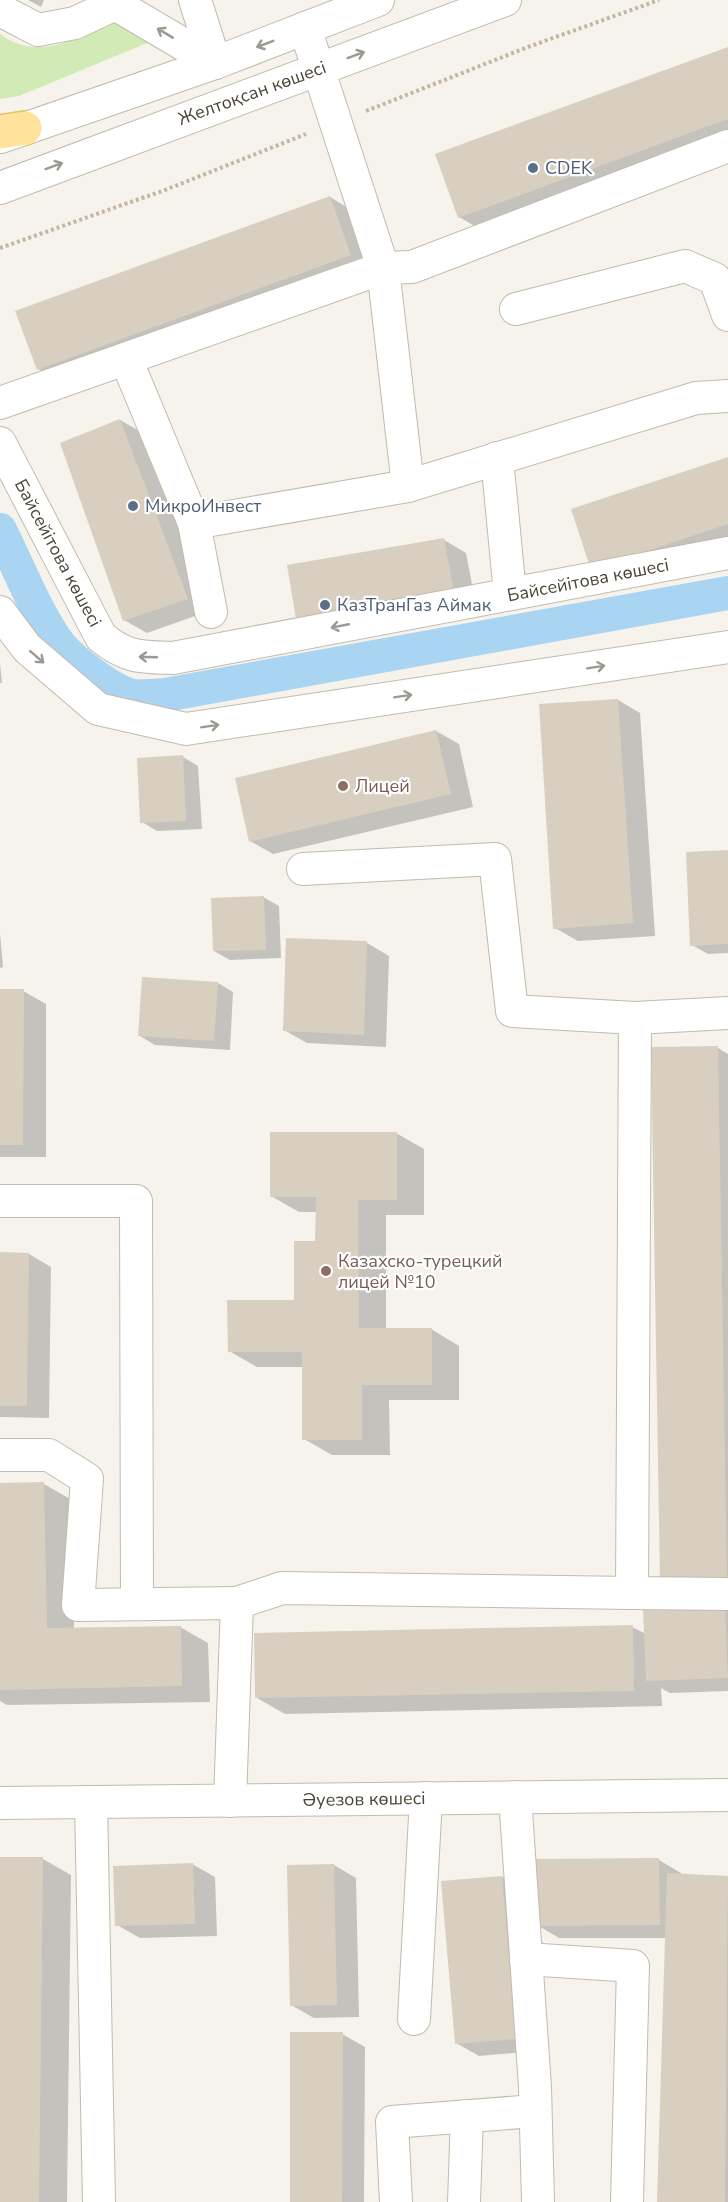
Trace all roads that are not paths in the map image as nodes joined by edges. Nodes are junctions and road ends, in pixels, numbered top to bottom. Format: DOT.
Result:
graph roads {
  1 [pos="195,0"];
  2 [pos="378,0"];
  3 [pos="505,0"];
  4 [pos="0,10"];
  5 [pos="305,28"];
  6 [pos="215,63"];
  7 [pos="319,69"];
  8 [pos="8,132"];
  9 [pos="728,146"];
  10 [pos="0,188"];
  11 [pos="383,268"];
  12 [pos="516,309"];
  13 [pos="728,315"];
  14 [pos="126,359"];
  15 [pos="728,396"];
  16 [pos="0,403"];
  17 [pos="0,442"];
  18 [pos="496,458"];
  19 [pos="408,486"];
  20 [pos="194,523"];
  21 [pos="728,553"];
  22 [pos="510,594"];
  23 [pos="0,612"];
  24 [pos="211,612"];
  25 [pos="728,647"];
  26 [pos="303,869"];
  27 [pos="728,1013"];
  28 [pos="635,1018"];
  29 [pos="0,1201"];
  30 [pos="0,1455"];
  31 [pos="632,1593"];
  32 [pos="728,1594"];
  33 [pos="237,1603"];
  34 [pos="138,1604"];
  35 [pos="728,1795"];
  36 [pos="515,1797"];
  37 [pos="426,1798"];
  38 [pos="230,1801"];
  39 [pos="91,1802"];
  40 [pos="0,1803"];
  41 [pos="526,1959"];
  42 [pos="414,2019"];
  43 [pos="536,2111"];
  44 [pos="467,2116"];
  45 [pos="99,2202"];
  46 [pos="396,2202"];
  47 [pos="464,2202"];
  48 [pos="538,2202"];
  49 [pos="627,2202"];
  1 -- 6 [label="street"];
  2 -- 5 [label="street"];
  7 -- 3 [label="street, Желтоқсан көшесі, one-way"];
  6 -- 4 [label="street, one-way"];
  5 -- 6 [label="street, one-way"];
  5 -- 7 [label="street"];
  6 -- 8 [label="street"];
  10 -- 7 [label="street, Желтоқсан көшесі, one-way"];
  7 -- 11 [label="street"];
  9 -- 11 [label="street"];
  11 -- 14 [label="street"];
  11 -- 19 [label="street"];
  12 -- 13 [label="street"];
  14 -- 16 [label="street"];
  14 -- 20 [label="street"];
  15 -- 18 [label="street"];
  22 -- 17 [label="street, Байсейітова көшесі, one-way"];
  18 -- 19 [label="street"];
  18 -- 22 [label="street"];
  19 -- 20 [label="street"];
  20 -- 24 [label="street"];
  21 -- 22 [label="street, Байсейітова көшесі"];
  23 -- 25 [label="street, one-way"];
  26 -- 28 [label="street"];
  27 -- 28 [label="street"];
  28 -- 31 [label="street"];
  29 -- 34 [label="street"];
  30 -- 34 [label="street"];
  31 -- 32 [label="street"];
  31 -- 33 [label="street"];
  33 -- 34 [label="street"];
  33 -- 38 [label="street"];
  35 -- 36 [label="street, Әуезов көшесі"];
  36 -- 37 [label="street, Әуезов көшесі"];
  36 -- 41 [label="street"];
  37 -- 38 [label="street, Әуезов көшесі"];
  37 -- 42 [label="street"];
  38 -- 39 [label="street, Әуезов көшесі"];
  39 -- 40 [label="street, Әуезов көшесі"];
  39 -- 45 [label="street"];
  41 -- 43 [label="street"];
  41 -- 49 [label="street"];
  43 -- 44 [label="street"];
  43 -- 48 [label="street"];
  44 -- 46 [label="street"];
  44 -- 47 [label="street"];
}
